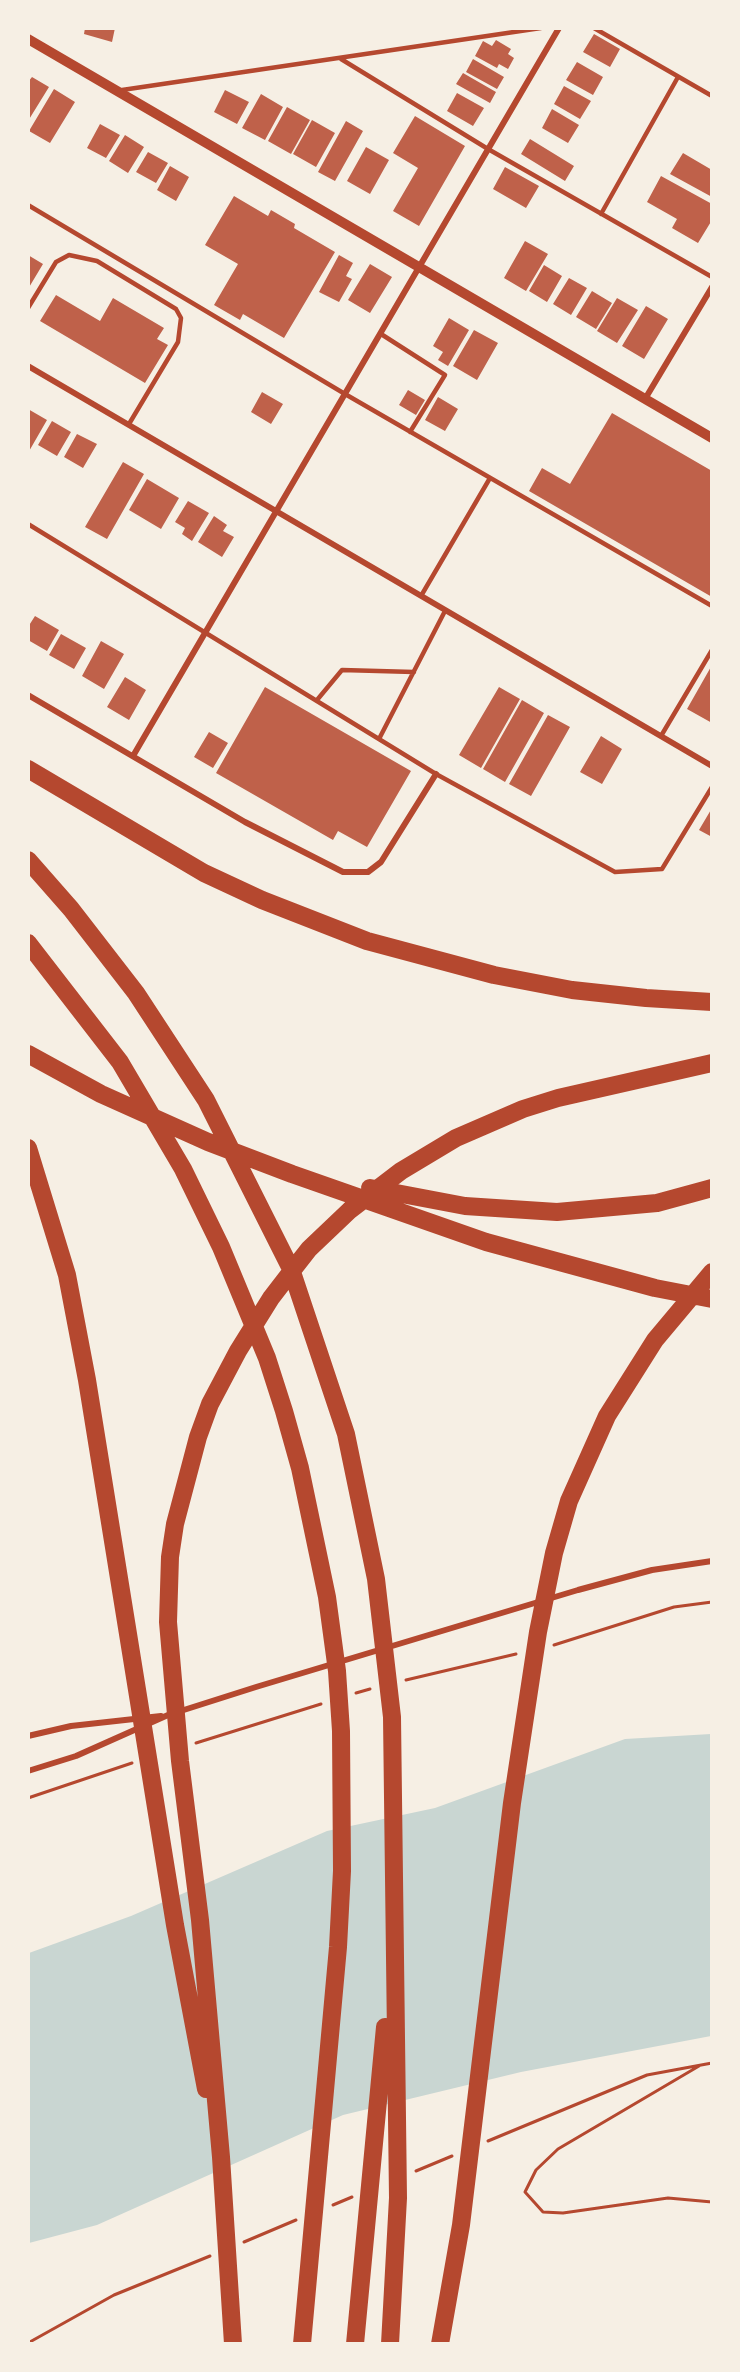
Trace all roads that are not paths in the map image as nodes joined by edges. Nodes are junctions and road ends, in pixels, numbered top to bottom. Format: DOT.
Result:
graph roads {
  1 [pos="541,28"];
  2 [pos="559,28"];
  3 [pos="594,28"];
  4 [pos="28,39"];
  5 [pos="341,58"];
  6 [pos="678,77"];
  7 [pos="118,91"];
  8 [pos="711,96"];
  9 [pos="488,149"];
  10 [pos="28,205"];
  11 [pos="601,214"];
  12 [pos="421,267"];
  13 [pos="711,277"];
  14 [pos="711,287"];
  15 [pos="28,308"];
  16 [pos="381,334"];
  17 [pos="28,366"];
  18 [pos="345,394"];
  19 [pos="645,399"];
  20 [pos="129,424"];
  21 [pos="410,432"];
  22 [pos="711,438"];
  23 [pos="490,478"];
  24 [pos="278,509"];
  25 [pos="28,524"];
  26 [pos="421,596"];
  27 [pos="711,606"];
  28 [pos="446,611"];
  29 [pos="206,631"];
  30 [pos="711,650"];
  31 [pos="414,672"];
  32 [pos="28,695"];
  33 [pos="317,700"];
  34 [pos="661,736"];
  35 [pos="380,739"];
  36 [pos="133,756"];
  37 [pos="711,766"];
  38 [pos="28,769"];
  39 [pos="436,774"];
  40 [pos="711,787"];
  41 [pos="28,860"];
  42 [pos="28,943"];
  43 [pos="711,1002"];
  44 [pos="28,1054"];
  45 [pos="711,1063"];
  46 [pos="28,1148"];
  47 [pos="292,1173"];
  48 [pos="711,1188"];
  49 [pos="711,1272"];
  50 [pos="711,1299"];
  51 [pos="711,1561"];
  52 [pos="168,1715"];
  53 [pos="28,1736"];
  54 [pos="28,1771"];
  55 [pos="393,1930"];
  56 [pos="221,2157"];
  57 [pos="461,2225"];
  58 [pos="228,2297"];
  59 [pos="224,2343"];
  60 [pos="233,2343"];
  61 [pos="302,2343"];
  62 [pos="355,2343"];
  63 [pos="390,2343"];
  64 [pos="440,2343"];
  65 [pos="453,2343"];
  1 -- 5 [label="lane"];
  2 -- 9 [label="street"];
  3 -- 6 [label="lane"];
  4 -- 7 [label="street"];
  5 -- 7 [label="lane"];
  5 -- 9 [label="lane"];
  6 -- 8 [label="lane"];
  6 -- 11 [label="lane"];
  7 -- 12 [label="street"];
  9 -- 11 [label="lane"];
  9 -- 12 [label="street"];
  10 -- 18 [label="lane"];
  11 -- 13 [label="lane"];
  12 -- 16 [label="street"];
  12 -- 19 [label="street"];
  14 -- 19 [label="street"];
  15 -- 20 [label="lane"];
  16 -- 18 [label="street"];
  16 -- 21 [label="lane"];
  17 -- 20 [label="street"];
  18 -- 21 [label="lane"];
  18 -- 24 [label="street"];
  19 -- 22 [label="street"];
  20 -- 24 [label="street"];
  21 -- 23 [label="lane"];
  23 -- 26 [label="lane"];
  23 -- 27 [label="lane"];
  24 -- 26 [label="street"];
  24 -- 29 [label="street"];
  25 -- 29 [label="lane"];
  26 -- 28 [label="street"];
  28 -- 31 [label="lane"];
  28 -- 34 [label="street"];
  29 -- 33 [label="lane"];
  29 -- 36 [label="street"];
  30 -- 34 [label="lane"];
  31 -- 33 [label="lane"];
  31 -- 35 [label="lane"];
  32 -- 36 [label="street"];
  33 -- 35 [label="lane"];
  34 -- 37 [label="street"];
  35 -- 39 [label="lane"];
  36 -- 39 [label="street"];
  38 -- 43 [label="highway"];
  39 -- 40 [label="lane"];
  41 -- 55 [label="highway"];
  42 -- 61 [label="highway"];
  44 -- 47 [label="highway"];
  45 -- 56 [label="highway"];
  46 -- 56 [label="highway"];
  47 -- 48 [label="highway"];
  47 -- 50 [label="highway"];
  49 -- 57 [label="highway"];
  51 -- 52 [label="street"];
  52 -- 53 [label="street"];
  52 -- 54 [label="street"];
  55 -- 62 [label="highway"];
  55 -- 63 [label="highway"];
  56 -- 58 [label="highway"];
  57 -- 64 [label="highway"];
  57 -- 65 [label="highway"];
  58 -- 59 [label="highway"];
  58 -- 60 [label="highway"];
}
